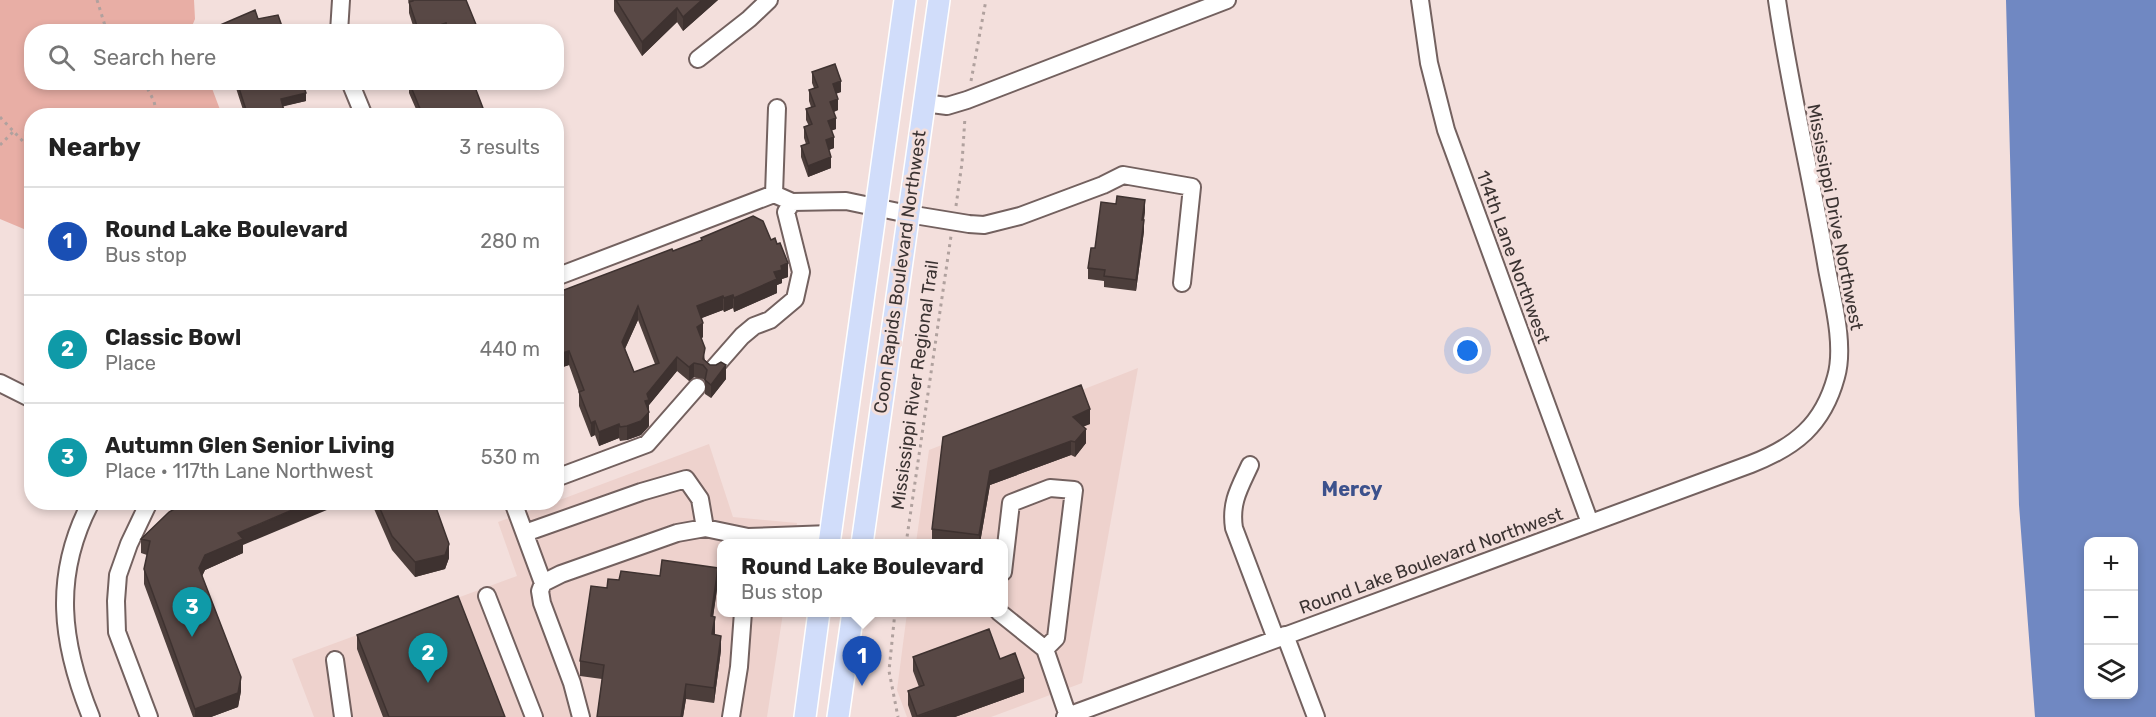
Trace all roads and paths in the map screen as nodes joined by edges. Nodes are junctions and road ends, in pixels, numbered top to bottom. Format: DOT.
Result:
graph roads {
  1 [pos="97,0"];
  2 [pos="341,0"];
  3 [pos="769,0"];
  4 [pos="905,0"];
  5 [pos="939,0"];
  6 [pos="986,0"];
  7 [pos="1227,0"];
  8 [pos="1420,0"];
  9 [pos="1777,0"];
  10 [pos="104,24"];
  11 [pos="340,24"];
  12 [pos="698,59"];
  13 [pos="970,87"];
  14 [pos="148,90"];
  15 [pos="353,90"];
  16 [pos="924,103"];
  17 [pos="156,108"];
  18 [pos="361,108"];
  19 [pos="777,108"];
  20 [pos="966,109"];
  21 [pos="0,117"];
  22 [pos="13,132"];
  23 [pos="24,143"];
  24 [pos="0,145"];
  25 [pos="774,194"];
  26 [pos="792,202"];
  27 [pos="875,206"];
  28 [pos="908,214"];
  29 [pos="954,214"];
  30 [pos="951,231"];
  31 [pos="564,274"];
  32 [pos="1182,283"];
  33 [pos="714,369"];
  34 [pos="0,383"];
  35 [pos="697,387"];
  36 [pos="24,395"];
  37 [pos="1806,433"];
  38 [pos="1250,465"];
  39 [pos="564,475"];
  40 [pos="87,510"];
  41 [pos="145,510"];
  42 [pos="516,510"];
  43 [pos="1590,523"];
  44 [pos="705,528"];
  45 [pos="525,533"];
  46 [pos="744,539"];
  47 [pos="829,539"];
  48 [pos="863,539"];
  49 [pos="907,539"];
  50 [pos="1007,539"];
  51 [pos="543,583"];
  52 [pos="488,596"];
  53 [pos="743,617"];
  54 [pos="818,617"];
  55 [pos="852,617"];
  56 [pos="894,617"];
  57 [pos="1005,617"];
  58 [pos="1281,637"];
  59 [pos="1045,649"];
  60 [pos="334,660"];
  61 [pos="1067,716"];
  62 [pos="91,717"];
  63 [pos="148,717"];
  64 [pos="342,717"];
  65 [pos="534,717"];
  66 [pos="581,717"];
  67 [pos="731,717"];
  68 [pos="805,717"];
  69 [pos="838,717"];
  70 [pos="898,717"];
  71 [pos="1316,717"];
  1 -- 10 [label="path"];
  2 -- 11 [label="street"];
  3 -- 12 [label="street"];
  4 -- 27 [label="main road, Coon Rapids Boulevard Northwest"];
  5 -- 16 [label="main road, Coon Rapids Boulevard Northwest"];
  6 -- 13 [label="path"];
  7 -- 16 [label="street"];
  8 -- 43 [label="street, 114th Lane Northwest"];
  9 -- 37 [label="street, Mississippi Drive Northwest"];
  14 -- 17 [label="path"];
  15 -- 18 [label="street"];
  16 -- 28 [label="main road, Coon Rapids Boulevard Northwest"];
  19 -- 25 [label="street"];
  20 -- 29 [label="path"];
  21 -- 22 [label="path"];
  22 -- 23 [label="path"];
  22 -- 24 [label="path"];
  25 -- 26 [label="street"];
  25 -- 31 [label="street"];
  26 -- 27 [label="street"];
  26 -- 33 [label="street"];
  27 -- 28 [label="street"];
  27 -- 47 [label="main road, Coon Rapids Boulevard Northwest"];
  28 -- 32 [label="street"];
  28 -- 48 [label="main road, Coon Rapids Boulevard Northwest"];
  30 -- 49 [label="path, Mississippi River Regional Trail"];
  34 -- 36 [label="street"];
  35 -- 39 [label="street"];
  37 -- 43 [label="street, Round Lake Boulevard Northwest"];
  38 -- 58 [label="street"];
  40 -- 62 [label="street"];
  41 -- 63 [label="street"];
  42 -- 45 [label="street"];
  43 -- 58 [label="street, Round Lake Boulevard Northwest"];
  44 -- 45 [label="street"];
  44 -- 46 [label="street"];
  44 -- 51 [label="street"];
  45 -- 51 [label="street"];
  50 -- 59 [label="street"];
  51 -- 66 [label="street"];
  52 -- 65 [label="street"];
  53 -- 67 [label="street"];
  54 -- 68 [label="main road"];
  55 -- 69 [label="main road"];
  56 -- 70 [label="path"];
  57 -- 59 [label="street"];
  58 -- 61 [label="street, Round Lake Boulevard Northwest"];
  58 -- 71 [label="street"];
  59 -- 61 [label="street"];
  60 -- 64 [label="street"];
}
